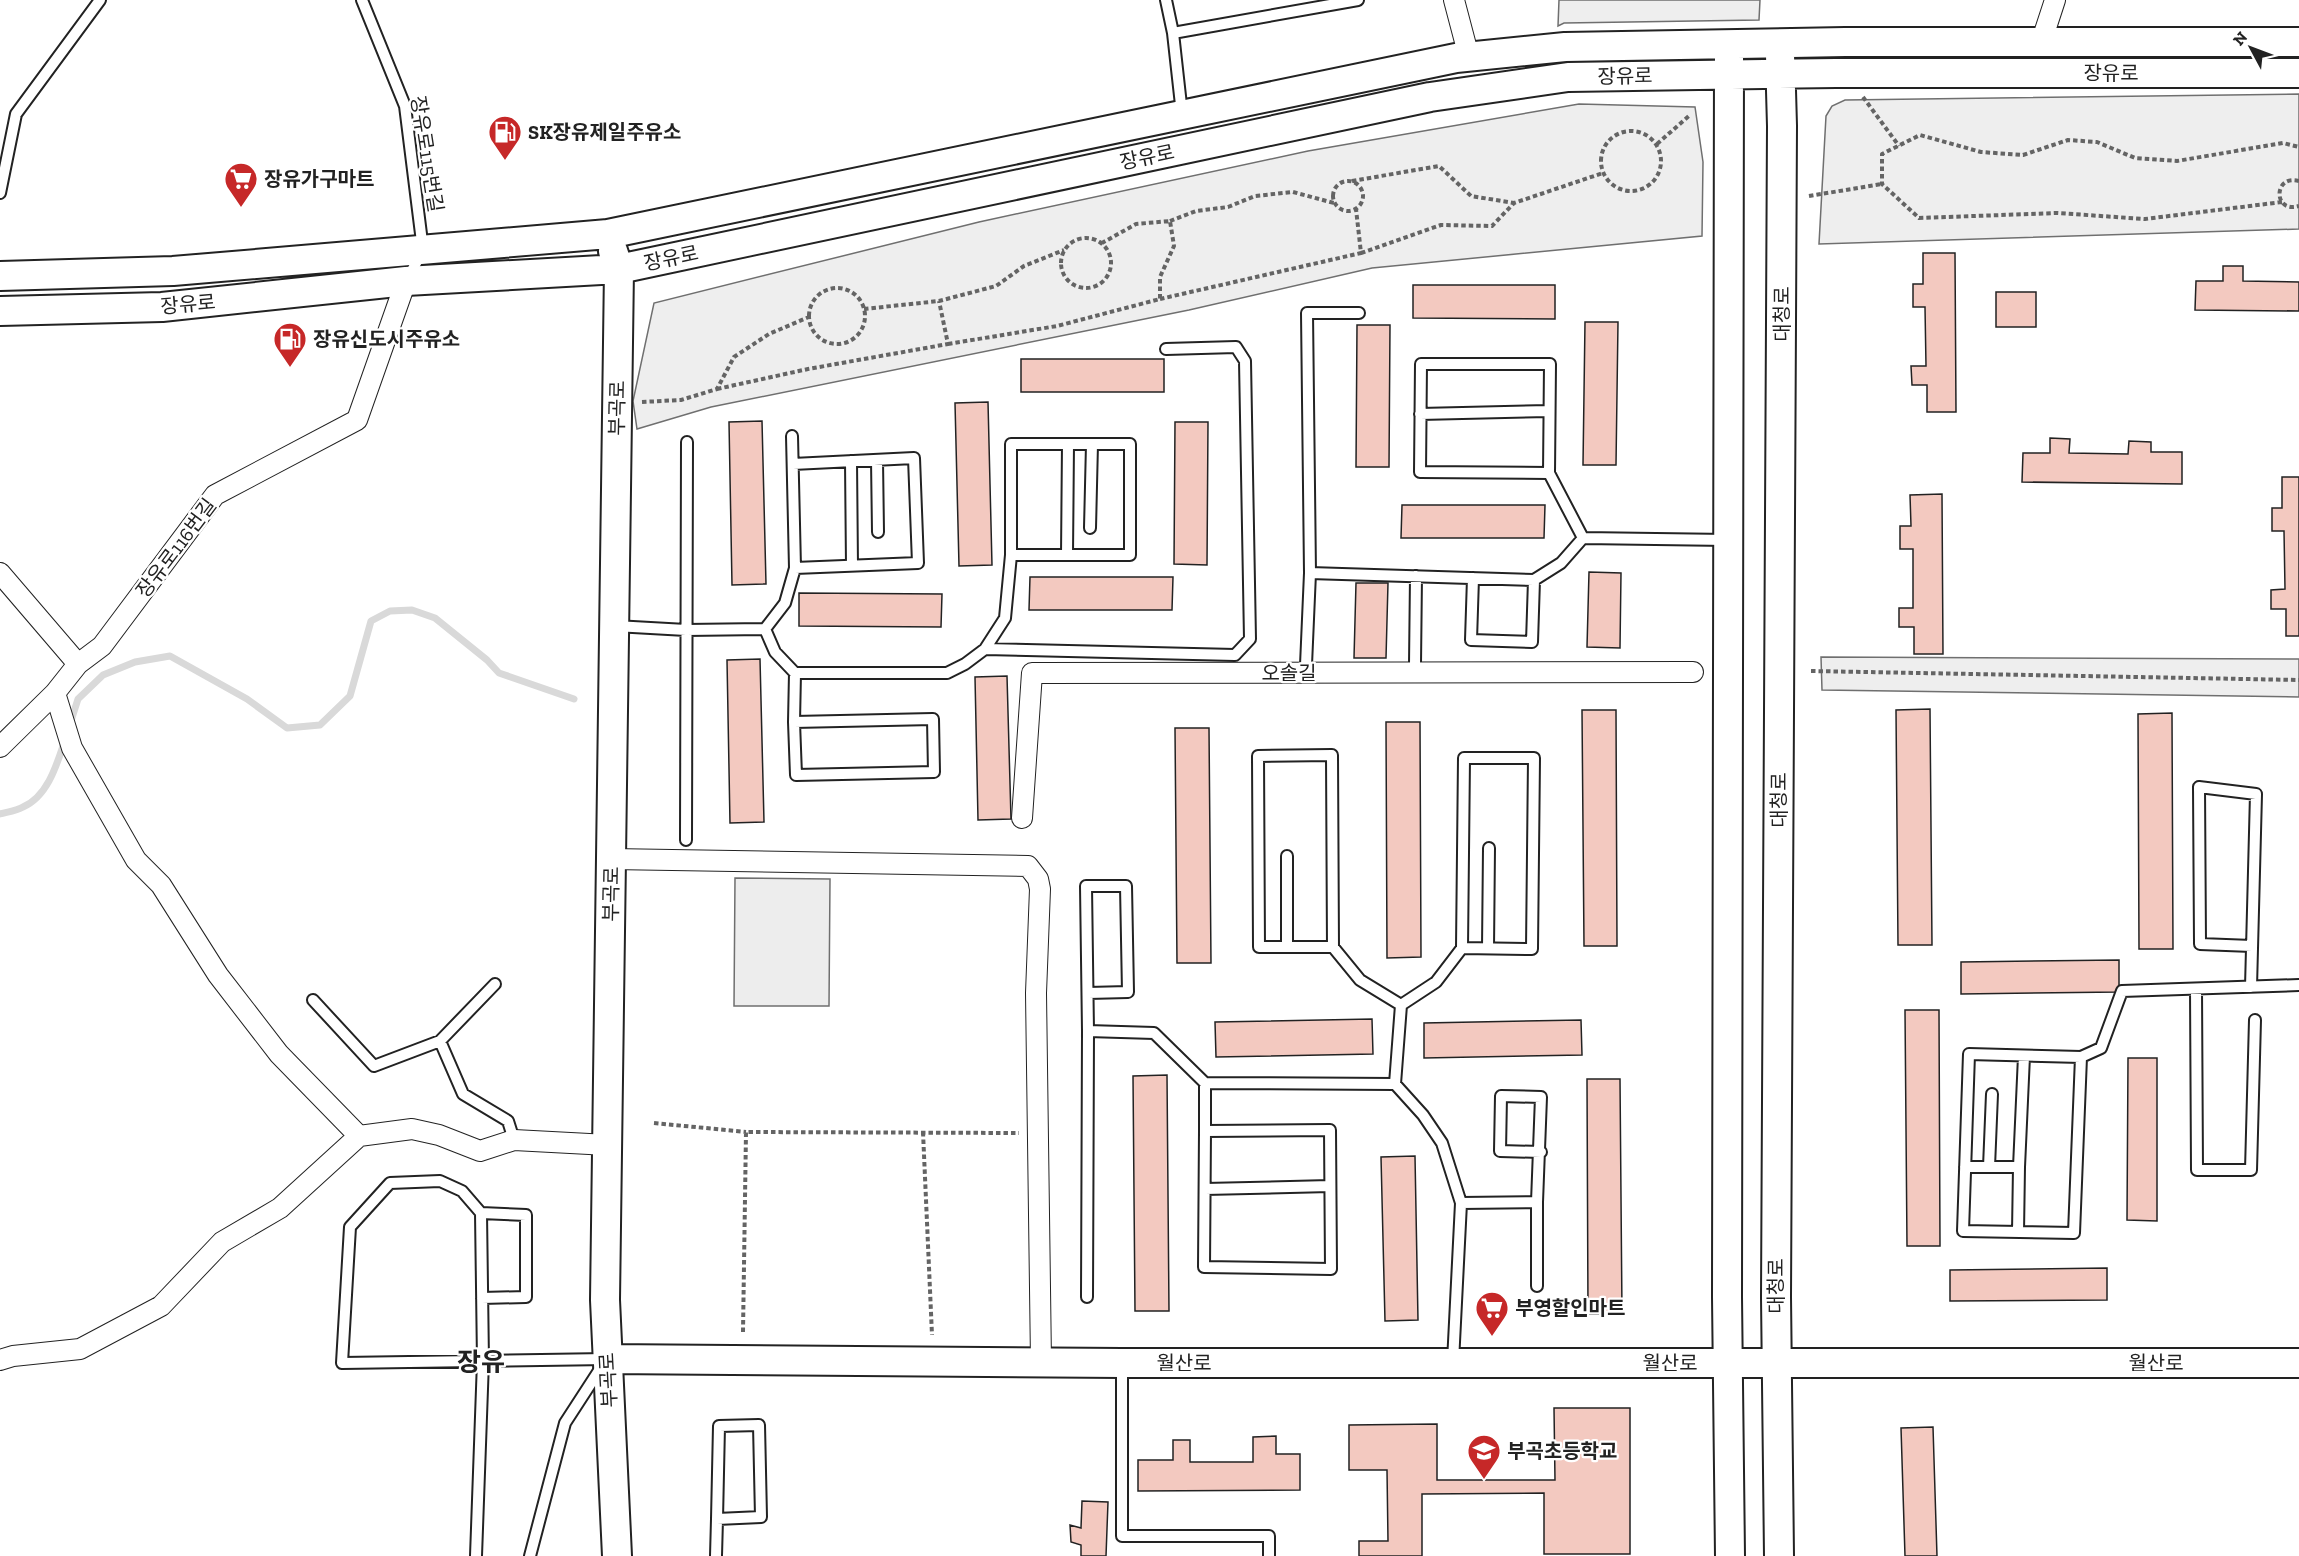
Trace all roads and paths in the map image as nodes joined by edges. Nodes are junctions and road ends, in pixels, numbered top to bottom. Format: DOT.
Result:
graph roads {
  1 [pos="100,0"];
  2 [pos="362,0"];
  3 [pos="1166,0"];
  4 [pos="1358,0"];
  5 [pos="1454,0"];
  6 [pos="2055,0"];
  7 [pos="1173,33"];
  8 [pos="2299,42"];
  9 [pos="2041,43"];
  10 [pos="1780,44"];
  11 [pos="1729,45"];
  12 [pos="1469,57"];
  13 [pos="2299,73"];
  14 [pos="1781,74"];
  15 [pos="1729,75"];
  16 [pos="1860,94"];
  17 [pos="1182,115"];
  18 [pos="1690,115"];
  19 [pos="1657,144"];
  20 [pos="1899,146"];
  21 [pos="2299,147"];
  22 [pos="1603,173"];
  23 [pos="1352,181"];
  24 [pos="2299,182"];
  25 [pos="1882,184"];
  26 [pos="0,193"];
  27 [pos="1809,196"];
  28 [pos="2282,202"];
  29 [pos="1334,203"];
  30 [pos="1514,203"];
  31 [pos="2299,206"];
  32 [pos="1356,209"];
  33 [pos="1170,221"];
  34 [pos="608,234"];
  35 [pos="1101,243"];
  36 [pos="423,250"];
  37 [pos="1064,250"];
  38 [pos="1361,253"];
  39 [pos="619,269"];
  40 [pos="0,276"];
  41 [pos="406,281"];
  42 [pos="1160,298"];
  43 [pos="939,301"];
  44 [pos="864,309"];
  45 [pos="0,311"];
  46 [pos="1359,314"];
  47 [pos="809,317"];
  48 [pos="948,344"];
  49 [pos="1166,349"];
  50 [pos="717,389"];
  51 [pos="642,402"];
  52 [pos="1549,411"];
  53 [pos="1420,414"];
  54 [pos="792,436"];
  55 [pos="687,442"];
  56 [pos="1068,444"];
  57 [pos="1092,444"];
  58 [pos="877,460"];
  59 [pos="851,461"];
  60 [pos="793,464"];
  61 [pos="1549,473"];
  62 [pos="1090,528"];
  63 [pos="878,532"];
  64 [pos="1583,538"];
  65 [pos="1728,540"];
  66 [pos="1011,555"];
  67 [pos="1067,555"];
  68 [pos="852,566"];
  69 [pos="795,568"];
  70 [pos="0,573"];
  71 [pos="1310,573"];
  72 [pos="1416,576"];
  73 [pos="1473,578"];
  74 [pos="1533,580"];
  75 [pos="615,626"];
  76 [pos="765,628"];
  77 [pos="686,630"];
  78 [pos="985,649"];
  79 [pos="78,664"];
  80 [pos="1415,664"];
  81 [pos="1306,665"];
  82 [pos="1811,671"];
  83 [pos="1693,672"];
  84 [pos="795,673"];
  85 [pos="2299,680"];
  86 [pos="55,693"];
  87 [pos="794,722"];
  88 [pos="0,747"];
  89 [pos="1022,818"];
  90 [pos="686,840"];
  91 [pos="1489,848"];
  92 [pos="1287,856"];
  93 [pos="612,859"];
  94 [pos="1333,946"];
  95 [pos="2252,946"];
  96 [pos="1287,947"];
  97 [pos="1462,948"];
  98 [pos="1488,948"];
  99 [pos="495,984"];
  100 [pos="2299,985"];
  101 [pos="2252,987"];
  102 [pos="2196,989"];
  103 [pos="1088,993"];
  104 [pos="313,1000"];
  105 [pos="1401,1005"];
  106 [pos="2255,1020"];
  107 [pos="1088,1031"];
  108 [pos="440,1041"];
  109 [pos="2024,1056"];
  110 [pos="2081,1057"];
  111 [pos="1205,1083"];
  112 [pos="1395,1084"];
  113 [pos="1992,1094"];
  114 [pos="654,1123"];
  115 [pos="1205,1131"];
  116 [pos="746,1132"];
  117 [pos="923,1132"];
  118 [pos="1038,1133"];
  119 [pos="359,1136"];
  120 [pos="514,1140"];
  121 [pos="608,1145"];
  122 [pos="1540,1152"];
  123 [pos="1965,1167"];
  124 [pos="1989,1167"];
  125 [pos="2019,1167"];
  126 [pos="1330,1185"];
  127 [pos="1204,1189"];
  128 [pos="1538,1202"];
  129 [pos="1461,1203"];
  130 [pos="480,1213"];
  131 [pos="2018,1232"];
  132 [pos="1537,1286"];
  133 [pos="1087,1297"];
  134 [pos="482,1298"];
  135 [pos="742,1332"];
  136 [pos="932,1335"];
  137 [pos="607,1359"];
  138 [pos="0,1360"];
  139 [pos="483,1360"];
  140 [pos="1041,1362"];
  141 [pos="1122,1363"];
  142 [pos="1453,1363"];
  143 [pos="1728,1363"];
  144 [pos="1776,1363"];
  145 [pos="2299,1363"];
  146 [pos="717,1519"];
  147 [pos="476,1556"];
  148 [pos="530,1556"];
  149 [pos="617,1556"];
  150 [pos="716,1556"];
  151 [pos="1269,1556"];
  152 [pos="1730,1556"];
  153 [pos="1779,1556"];
  1 -- 26 [label="lane"];
  2 -- 36 [label="lane, 장유로115번길"];
  3 -- 7 [label="lane"];
  4 -- 7 [label="lane"];
  5 -- 12 [label="street"];
  6 -- 9 [label="street"];
  7 -- 17 [label="lane"];
  8 -- 9 [label="main road, 장유로"];
  9 -- 10 [label="main road, 장유로"];
  10 -- 11 [label="main road, 장유로"];
  10 -- 14 [label="main road, 대청로"];
  11 -- 12 [label="main road, 장유로"];
  11 -- 15 [label="main road"];
  12 -- 17 [label="main road, 장유로"];
  13 -- 14 [label="main road, 장유로"];
  14 -- 15 [label="main road, 장유로"];
  14 -- 144 [label="main road, 대청로"];
  15 -- 39 [label="main road, 장유로"];
  15 -- 65 [label="main road"];
  16 -- 20 [label="path"];
  17 -- 34 [label="main road, 장유로"];
  18 -- 19 [label="path"];
  19 -- 22 [label="path"];
  19 -- 22 [label="path"];
  20 -- 21 [label="path"];
  20 -- 25 [label="path"];
  22 -- 30 [label="path"];
  23 -- 29 [label="path"];
  23 -- 30 [label="path"];
  23 -- 32 [label="path"];
  24 -- 28 [label="path"];
  25 -- 27 [label="path"];
  25 -- 28 [label="path"];
  28 -- 31 [label="path"];
  29 -- 32 [label="path"];
  29 -- 33 [label="path"];
  30 -- 38 [label="path"];
  32 -- 38 [label="path"];
  33 -- 35 [label="path"];
  33 -- 42 [label="path"];
  34 -- 36 [label="main road, 장유로"];
  34 -- 39 [label="main road, 부곡로"];
  35 -- 37 [label="path"];
  35 -- 37 [label="path"];
  36 -- 40 [label="main road, 장유로"];
  36 -- 41 [label="lane"];
  37 -- 43 [label="path"];
  38 -- 42 [label="path"];
  39 -- 41 [label="main road, 장유로"];
  39 -- 75 [label="main road, 부곡로"];
  41 -- 45 [label="main road, 장유로"];
  41 -- 79 [label="street, 장유로116번길"];
  42 -- 48 [label="path"];
  43 -- 44 [label="path"];
  43 -- 48 [label="path"];
  44 -- 47 [label="path"];
  44 -- 47 [label="path"];
  46 -- 71 [label="lane"];
  47 -- 50 [label="path"];
  48 -- 50 [label="path"];
  49 -- 78 [label="lane"];
  50 -- 51 [label="path"];
  52 -- 53 [label="lane"];
  52 -- 53 [label="lane"];
  52 -- 61 [label="lane"];
  53 -- 61 [label="lane"];
  54 -- 60 [label="lane"];
  55 -- 77 [label="lane"];
  56 -- 57 [label="lane"];
  56 -- 66 [label="lane"];
  56 -- 67 [label="lane"];
  57 -- 62 [label="lane"];
  57 -- 67 [label="lane"];
  58 -- 59 [label="lane"];
  58 -- 63 [label="lane"];
  58 -- 68 [label="lane"];
  59 -- 60 [label="lane"];
  59 -- 68 [label="lane"];
  60 -- 69 [label="lane"];
  61 -- 64 [label="lane"];
  64 -- 65 [label="lane"];
  64 -- 74 [label="lane"];
  65 -- 143 [label="main road"];
  66 -- 67 [label="lane"];
  66 -- 78 [label="lane"];
  68 -- 69 [label="lane"];
  69 -- 76 [label="lane"];
  70 -- 79 [label="street"];
  71 -- 72 [label="lane"];
  71 -- 81 [label="lane"];
  72 -- 73 [label="lane"];
  72 -- 80 [label="lane"];
  73 -- 74 [label="lane"];
  73 -- 74 [label="lane"];
  75 -- 77 [label="lane"];
  75 -- 93 [label="main road, 부곡로"];
  76 -- 77 [label="lane"];
  76 -- 84 [label="lane"];
  77 -- 90 [label="lane"];
  78 -- 84 [label="lane"];
  79 -- 86 [label="street, 장유로116번길"];
  82 -- 85 [label="path"];
  83 -- 89 [label="street, 오솔길"];
  84 -- 87 [label="lane"];
  86 -- 88 [label="street, 장유로116번길"];
  86 -- 119 [label="street"];
  87 -- 87 [label="lane"];
  91 -- 98 [label="lane"];
  92 -- 96 [label="lane"];
  93 -- 118 [label="street"];
  93 -- 121 [label="main road, 부곡로"];
  94 -- 96 [label="lane"];
  94 -- 96 [label="lane"];
  94 -- 105 [label="lane"];
  95 -- 95 [label="lane"];
  95 -- 101 [label="lane"];
  97 -- 98 [label="lane"];
  97 -- 98 [label="lane"];
  97 -- 105 [label="lane"];
  99 -- 108 [label="lane"];
  100 -- 101 [label="lane"];
  101 -- 102 [label="lane"];
  102 -- 106 [label="lane"];
  102 -- 110 [label="lane"];
  103 -- 103 [label="lane"];
  103 -- 107 [label="lane"];
  104 -- 108 [label="lane"];
  105 -- 112 [label="lane"];
  107 -- 111 [label="lane"];
  107 -- 133 [label="lane"];
  108 -- 120 [label="lane"];
  109 -- 110 [label="lane"];
  109 -- 123 [label="lane"];
  109 -- 125 [label="lane"];
  110 -- 131 [label="lane"];
  111 -- 112 [label="lane"];
  111 -- 115 [label="lane"];
  112 -- 129 [label="lane"];
  113 -- 124 [label="lane"];
  114 -- 116 [label="path"];
  115 -- 126 [label="lane"];
  115 -- 127 [label="lane"];
  116 -- 117 [label="path"];
  116 -- 135 [label="path"];
  117 -- 118 [label="path"];
  117 -- 136 [label="path"];
  118 -- 140 [label="street"];
  119 -- 120 [label="street"];
  119 -- 138 [label="street"];
  120 -- 121 [label="street"];
  121 -- 137 [label="main road, 부곡로"];
  122 -- 122 [label="lane"];
  122 -- 128 [label="lane"];
  123 -- 124 [label="lane"];
  123 -- 131 [label="lane"];
  124 -- 125 [label="lane"];
  125 -- 131 [label="lane"];
  126 -- 127 [label="lane"];
  126 -- 127 [label="lane"];
  128 -- 129 [label="lane"];
  128 -- 132 [label="lane"];
  129 -- 142 [label="lane"];
  130 -- 134 [label="lane"];
  130 -- 134 [label="lane"];
  130 -- 139 [label="lane"];
  134 -- 139 [label="lane"];
  137 -- 139 [label="lane"];
  137 -- 140 [label="main road, 월산로"];
  137 -- 148 [label="lane"];
  137 -- 149 [label="main road, 부곡로"];
  139 -- 147 [label="lane"];
  140 -- 141 [label="main road, 월산로"];
  141 -- 142 [label="main road, 월산로"];
  141 -- 151 [label="lane"];
  142 -- 143 [label="main road, 월산로"];
  143 -- 144 [label="main road, 월산로"];
  143 -- 152 [label="main road"];
  144 -- 145 [label="main road, 월산로"];
  144 -- 153 [label="main road, 대청로"];
  146 -- 146 [label="lane"];
  146 -- 150 [label="lane"];
}
